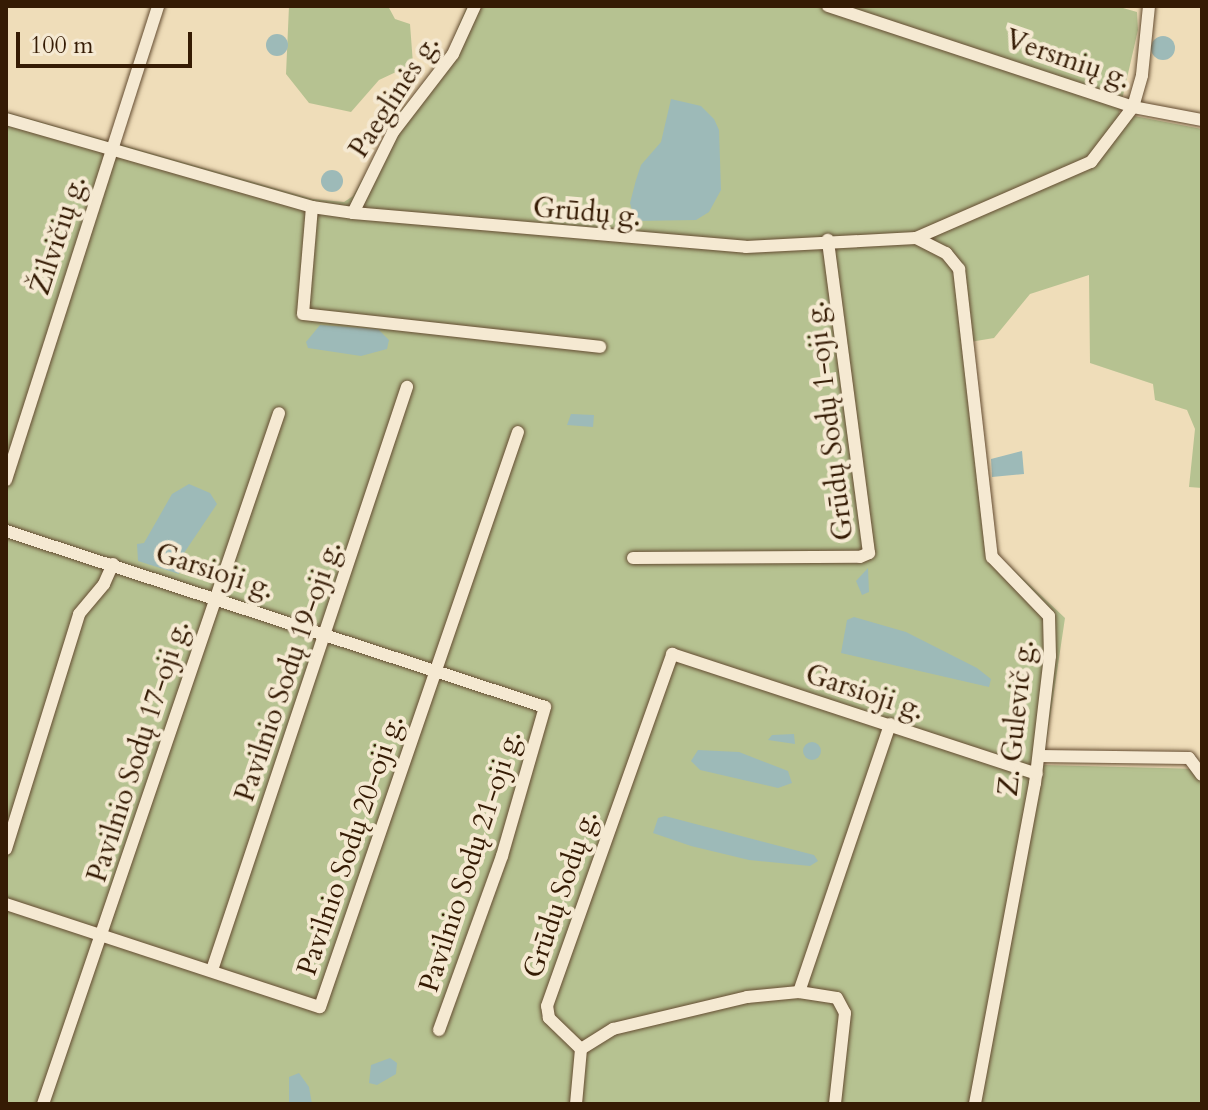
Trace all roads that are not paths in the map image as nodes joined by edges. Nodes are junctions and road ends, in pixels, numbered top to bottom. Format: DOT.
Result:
graph roads {
  1 [pos="158,6"];
  2 [pos="475,6"];
  3 [pos="828,6"];
  4 [pos="1149,6"];
  5 [pos="1133,107"];
  6 [pos="6,119"];
  7 [pos="1202,120"];
  8 [pos="111,149"];
  9 [pos="312,207"];
  10 [pos="353,213"];
  11 [pos="916,238"];
  12 [pos="828,240"];
  13 [pos="600,347"];
  14 [pos="407,387"];
  15 [pos="279,413"];
  16 [pos="518,432"];
  17 [pos="6,480"];
  18 [pos="6,531"];
  19 [pos="633,558"];
  20 [pos="113,564"];
  21 [pos="215,596"];
  22 [pos="326,631"];
  23 [pos="436,669"];
  24 [pos="545,707"];
  25 [pos="890,724"];
  26 [pos="642,738"];
  27 [pos="1039,756"];
  28 [pos="1037,774"];
  29 [pos="1202,775"];
  30 [pos="6,849"];
  31 [pos="6,904"];
  32 [pos="102,933"];
  33 [pos="212,970"];
  34 [pos="799,992"];
  35 [pos="439,1030"];
  36 [pos="581,1049"];
  37 [pos="43,1104"];
  38 [pos="576,1104"];
  39 [pos="835,1104"];
  40 [pos="975,1104"];
  1 -- 8 [label="street, Žilvičių g."];
  2 -- 10 [label="street, Paeglinės g."];
  3 -- 5 [label="street, Versmių g."];
  4 -- 5 [label="street"];
  5 -- 7 [label="street, Versmių g."];
  5 -- 11 [label="street, Grūdų g."];
  6 -- 8 [label="street, Grūdų g."];
  8 -- 9 [label="street, Grūdų g."];
  8 -- 17 [label="street, Žilvičių g."];
  9 -- 10 [label="street, Grūdų g."];
  9 -- 13 [label="street"];
  10 -- 12 [label="street, Grūdų g."];
  11 -- 12 [label="street, Grūdų g."];
  11 -- 27 [label="street, Z. Gulevič g."];
  12 -- 19 [label="street, Grūdų Sodų 1-oji g."];
  14 -- 22 [label="street, Pavilnio Sodų 19-oji g."];
  15 -- 21 [label="street, Pavilnio Sodų 17-oji g."];
  16 -- 23 [label="street, Pavilnio Sodų 20-oji g."];
  18 -- 20 [label="street, Garsioji g."];
  20 -- 21 [label="street, Garsioji g."];
  20 -- 30 [label="street"];
  21 -- 22 [label="street, Garsioji g."];
  21 -- 32 [label="street, Pavilnio Sodų 17-oji g."];
  22 -- 23 [label="street, Garsioji g."];
  22 -- 33 [label="street, Pavilnio Sodų 19-oji g."];
  23 -- 24 [label="street, Garsioji g."];
  23 -- 33 [label="street, Pavilnio Sodų 20-oji g."];
  24 -- 35 [label="street, Pavilnio Sodų 21-oji g."];
  25 -- 26 [label="street, Garsioji g."];
  25 -- 28 [label="street, Garsioji g."];
  25 -- 34 [label="street"];
  26 -- 36 [label="street, Grūdų Sodų g."];
  27 -- 28 [label="street, Z. Gulevič g."];
  27 -- 29 [label="street"];
  28 -- 40 [label="street, Z. Gulevič g."];
  31 -- 32 [label="street, Pavilnio Sodų 20-oji g."];
  32 -- 33 [label="street, Pavilnio Sodų 20-oji g."];
  32 -- 37 [label="street, Pavilnio Sodų 17-oji g."];
  34 -- 36 [label="street"];
  34 -- 39 [label="street"];
  36 -- 38 [label="street"];
}
